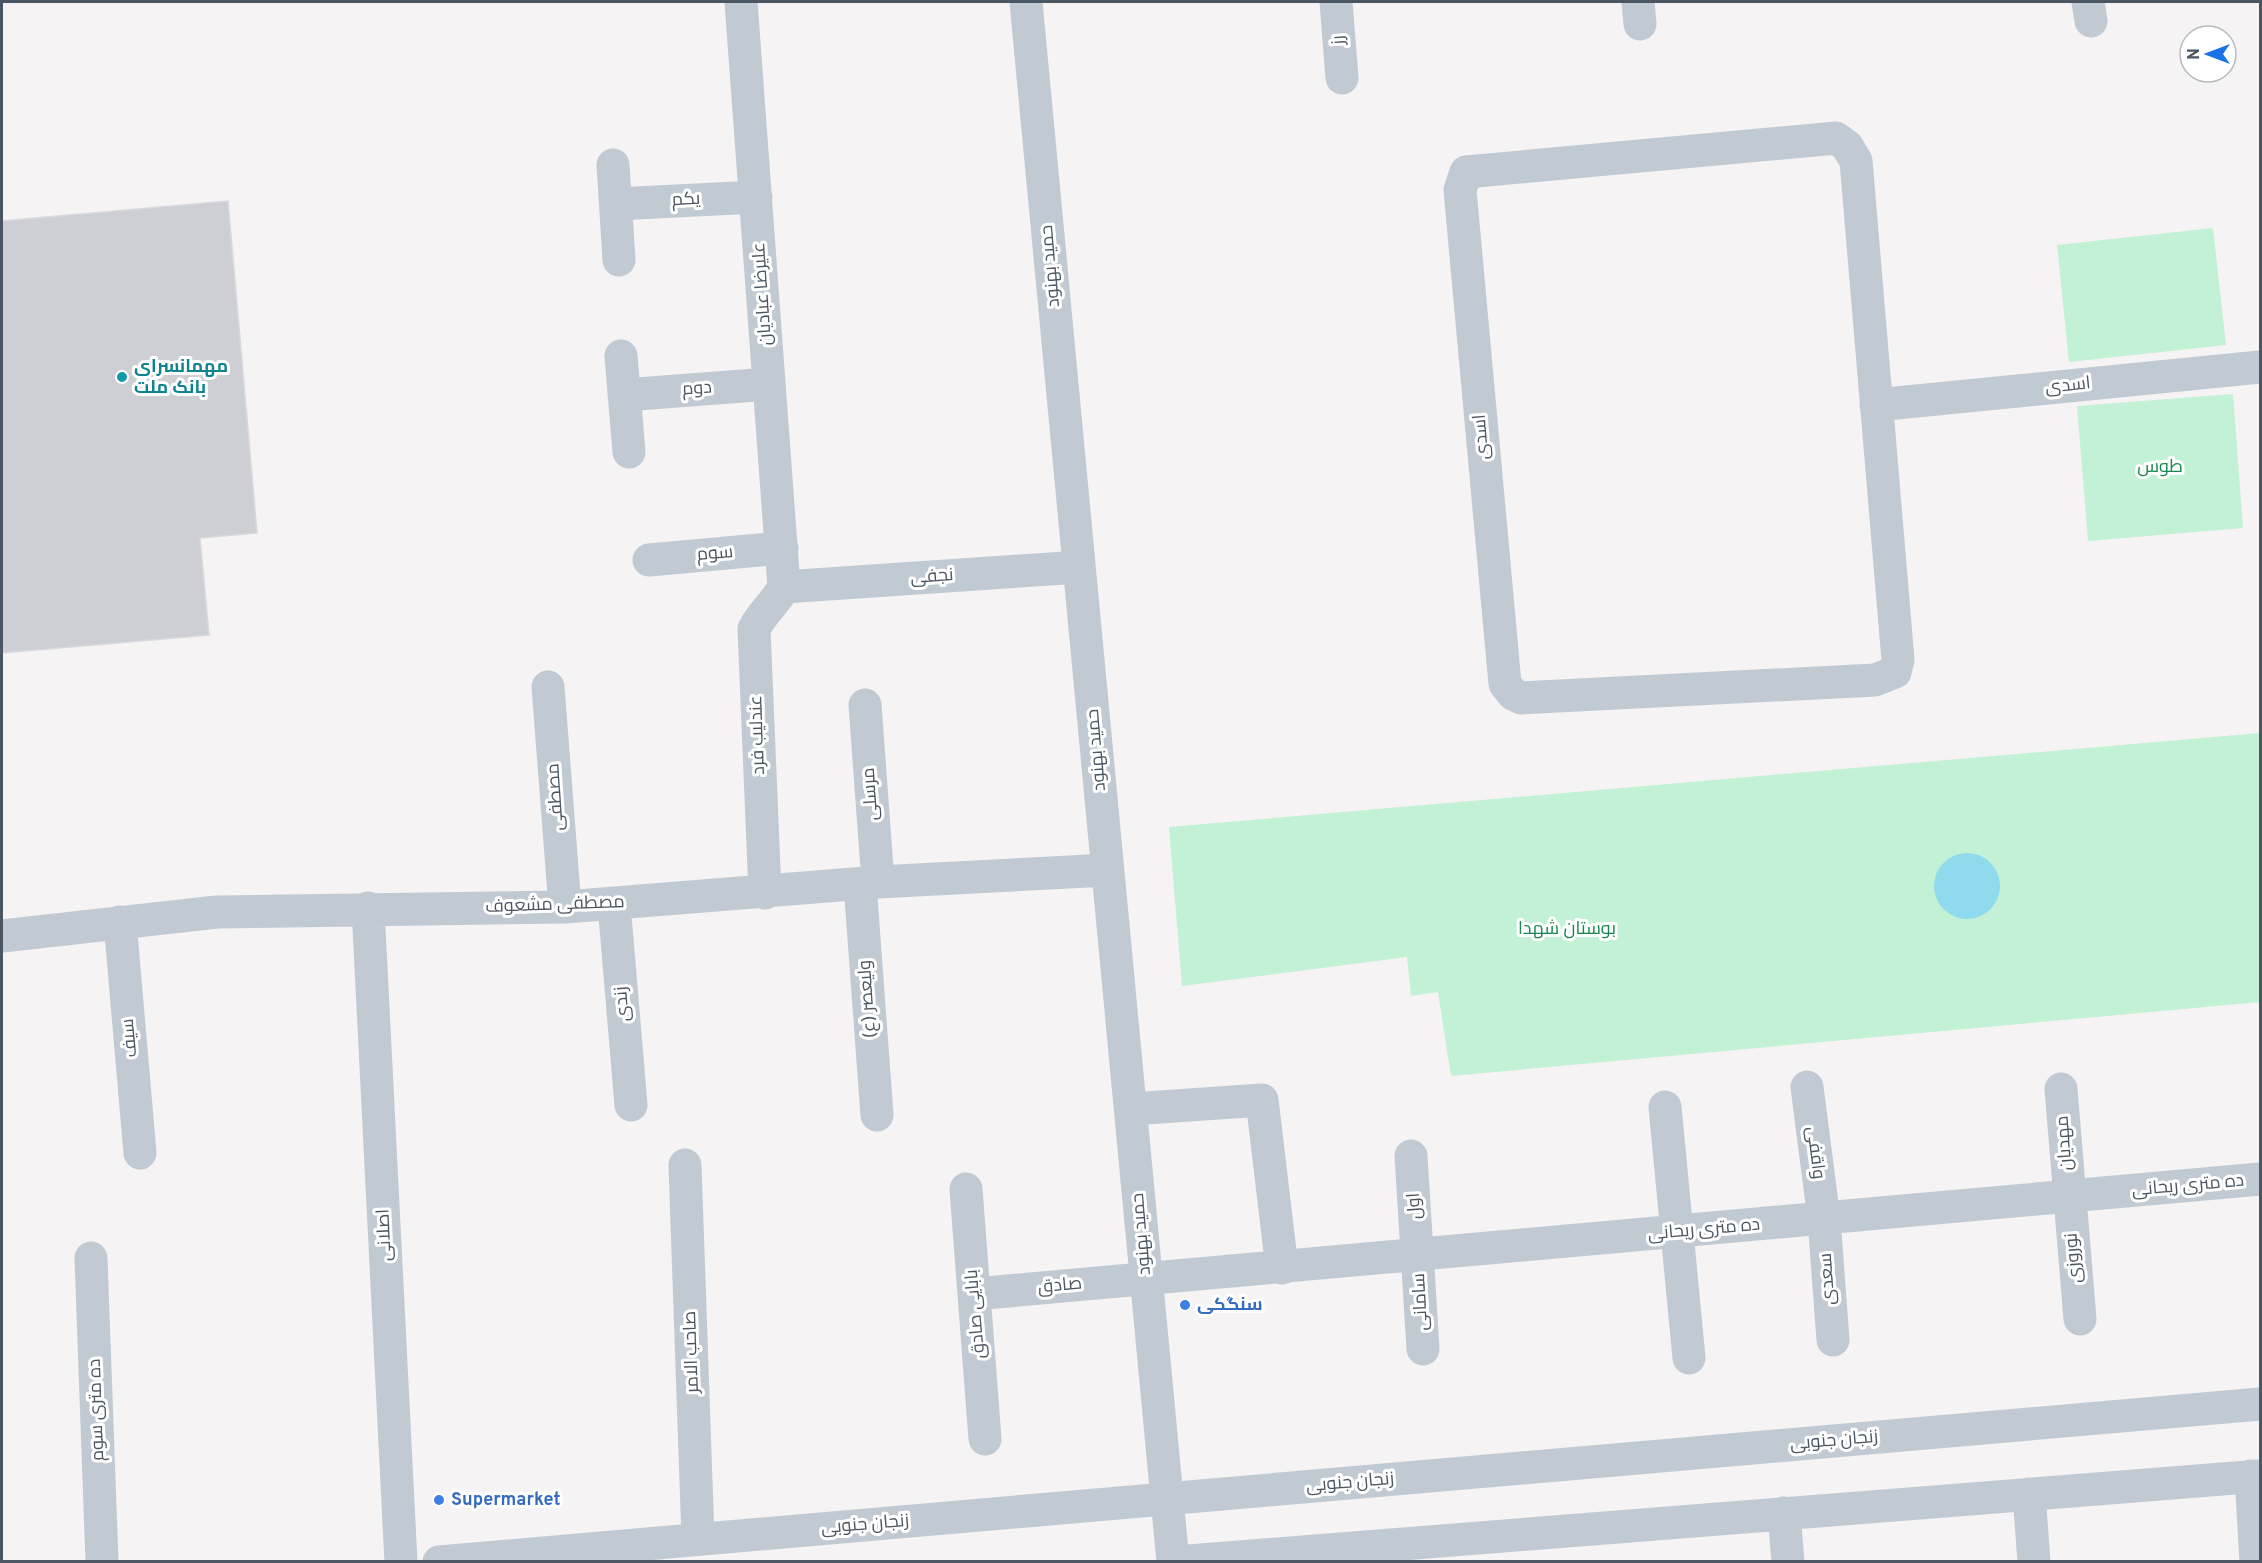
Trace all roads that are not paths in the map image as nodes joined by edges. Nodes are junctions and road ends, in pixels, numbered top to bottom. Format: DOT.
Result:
graph roads {
  1 [pos="741,2"];
  2 [pos="1026,2"];
  3 [pos="1336,2"];
  4 [pos="1342,78"];
  5 [pos="613,165"];
  6 [pos="756,197"];
  7 [pos="616,204"];
  8 [pos="619,260"];
  9 [pos="621,356"];
  10 [pos="2260,368"];
  11 [pos="769,384"];
  12 [pos="624,395"];
  13 [pos="1876,405"];
  14 [pos="629,452"];
  15 [pos="782,548"];
  16 [pos="649,560"];
  17 [pos="1079,567"];
  18 [pos="784,587"];
  19 [pos="548,687"];
  20 [pos="865,705"];
  21 [pos="1108,870"];
  22 [pos="869,883"];
  23 [pos="765,893"];
  24 [pos="614,904"];
  25 [pos="565,907"];
  26 [pos="368,908"];
  27 [pos="120,922"];
  28 [pos="2,936"];
  29 [pos="1807,1087"];
  30 [pos="2061,1089"];
  31 [pos="631,1105"];
  32 [pos="1665,1107"];
  33 [pos="1131,1109"];
  34 [pos="877,1115"];
  35 [pos="140,1153"];
  36 [pos="1411,1156"];
  37 [pos="685,1165"];
  38 [pos="2260,1179"];
  39 [pos="966,1190"];
  40 [pos="2069,1197"];
  41 [pos="1824,1219"];
  42 [pos="1675,1232"];
  43 [pos="1418,1256"];
  44 [pos="91,1258"];
  45 [pos="1282,1268"];
  46 [pos="1147,1280"];
  47 [pos="974,1294"];
  48 [pos="2080,1319"];
  49 [pos="1833,1340"];
  50 [pos="1423,1349"];
  51 [pos="1689,1358"];
  52 [pos="2260,1404"];
  53 [pos="986,1439"];
  54 [pos="2256,1476"];
  55 [pos="2029,1494"];
  56 [pos="1167,1499"];
  57 [pos="1784,1513"];
  58 [pos="698,1539"];
  59 [pos="1522,1548"];
  60 [pos="1373,1554"];
  61 [pos="102,1562"];
  62 [pos="401,1562"];
  63 [pos="439,1562"];
  64 [pos="1175,1562"];
  65 [pos="1788,1562"];
  66 [pos="2034,1562"];
  67 [pos="2256,1562"];
  1 -- 6 [label="street, علیرضا عبادیان"];
  2 -- 17 [label="street, حمید بهنود"];
  3 -- 4 [label="street, رز"];
  5 -- 7 [label="street"];
  6 -- 7 [label="street, یکم"];
  6 -- 11 [label="street, علیرضا عبادیان"];
  7 -- 8 [label="street"];
  9 -- 12 [label="street"];
  10 -- 13 [label="street, اسدی"];
  11 -- 12 [label="street, دوم"];
  11 -- 15 [label="street, علیرضا عبادیان"];
  12 -- 14 [label="street"];
  13 -- 13 [label="street, اسدی"];
  15 -- 16 [label="street, سوم"];
  15 -- 18 [label="street, علیرضا عبادیان"];
  17 -- 18 [label="street, نجفی"];
  17 -- 21 [label="street, حمید بهنود"];
  18 -- 23 [label="street, عندلیب فرد"];
  19 -- 25 [label="street, مصطفی"];
  20 -- 22 [label="street, مرسلی"];
  21 -- 22 [label="street, مصطفی مشعوف"];
  21 -- 33 [label="street, حمید بهنود"];
  22 -- 23 [label="street, مصطفی مشعوف"];
  22 -- 34 [label="street, ولیعصر (ع)"];
  23 -- 24 [label="street, مصطفی مشعوف"];
  24 -- 25 [label="street, مصطفی مشعوف"];
  24 -- 31 [label="street, زندی"];
  25 -- 26 [label="street, مصطفی مشعوف"];
  26 -- 27 [label="street, مصطفی مشعوف"];
  26 -- 62 [label="street, اصلانی"];
  27 -- 28 [label="street, مصطفی مشعوف"];
  27 -- 35 [label="street, سیف"];
  29 -- 41 [label="street, واقفی"];
  30 -- 40 [label="street, مهدیان"];
  32 -- 42 [label="street"];
  33 -- 45 [label="street"];
  33 -- 46 [label="street, حمید بهنود"];
  36 -- 43 [label="street, اول"];
  37 -- 58 [label="street, صاحب الامر"];
  38 -- 40 [label="street, ده متری ریحانی"];
  39 -- 47 [label="street, بابایی صادق"];
  40 -- 41 [label="street, ده متری ریحانی"];
  40 -- 48 [label="street, نوروزی"];
  41 -- 42 [label="street, ده متری ریحانی"];
  41 -- 49 [label="street, سعدی"];
  42 -- 43 [label="street, ده متری ریحانی"];
  42 -- 51 [label="street"];
  43 -- 45 [label="street, ده متری ریحانی"];
  43 -- 50 [label="street, سامانی"];
  44 -- 61 [label="street, ده متری سوم"];
  45 -- 46 [label="street, ده متری ریحانی"];
  46 -- 47 [label="street, صادق"];
  46 -- 56 [label="street, حمید بهنود"];
  47 -- 53 [label="street, بابایی صادق"];
  52 -- 56 [label="street, زنجان جنوبی"];
  54 -- 55 [label="street"];
  54 -- 67 [label="street"];
  55 -- 57 [label="street"];
  55 -- 66 [label="street"];
  56 -- 58 [label="street, زنجان جنوبی"];
  56 -- 64 [label="street, حمید بهنود"];
  57 -- 59 [label="street"];
  57 -- 65 [label="street"];
  58 -- 63 [label="street, زنجان جنوبی"];
  59 -- 60 [label="street"];
  60 -- 64 [label="street"];
}
